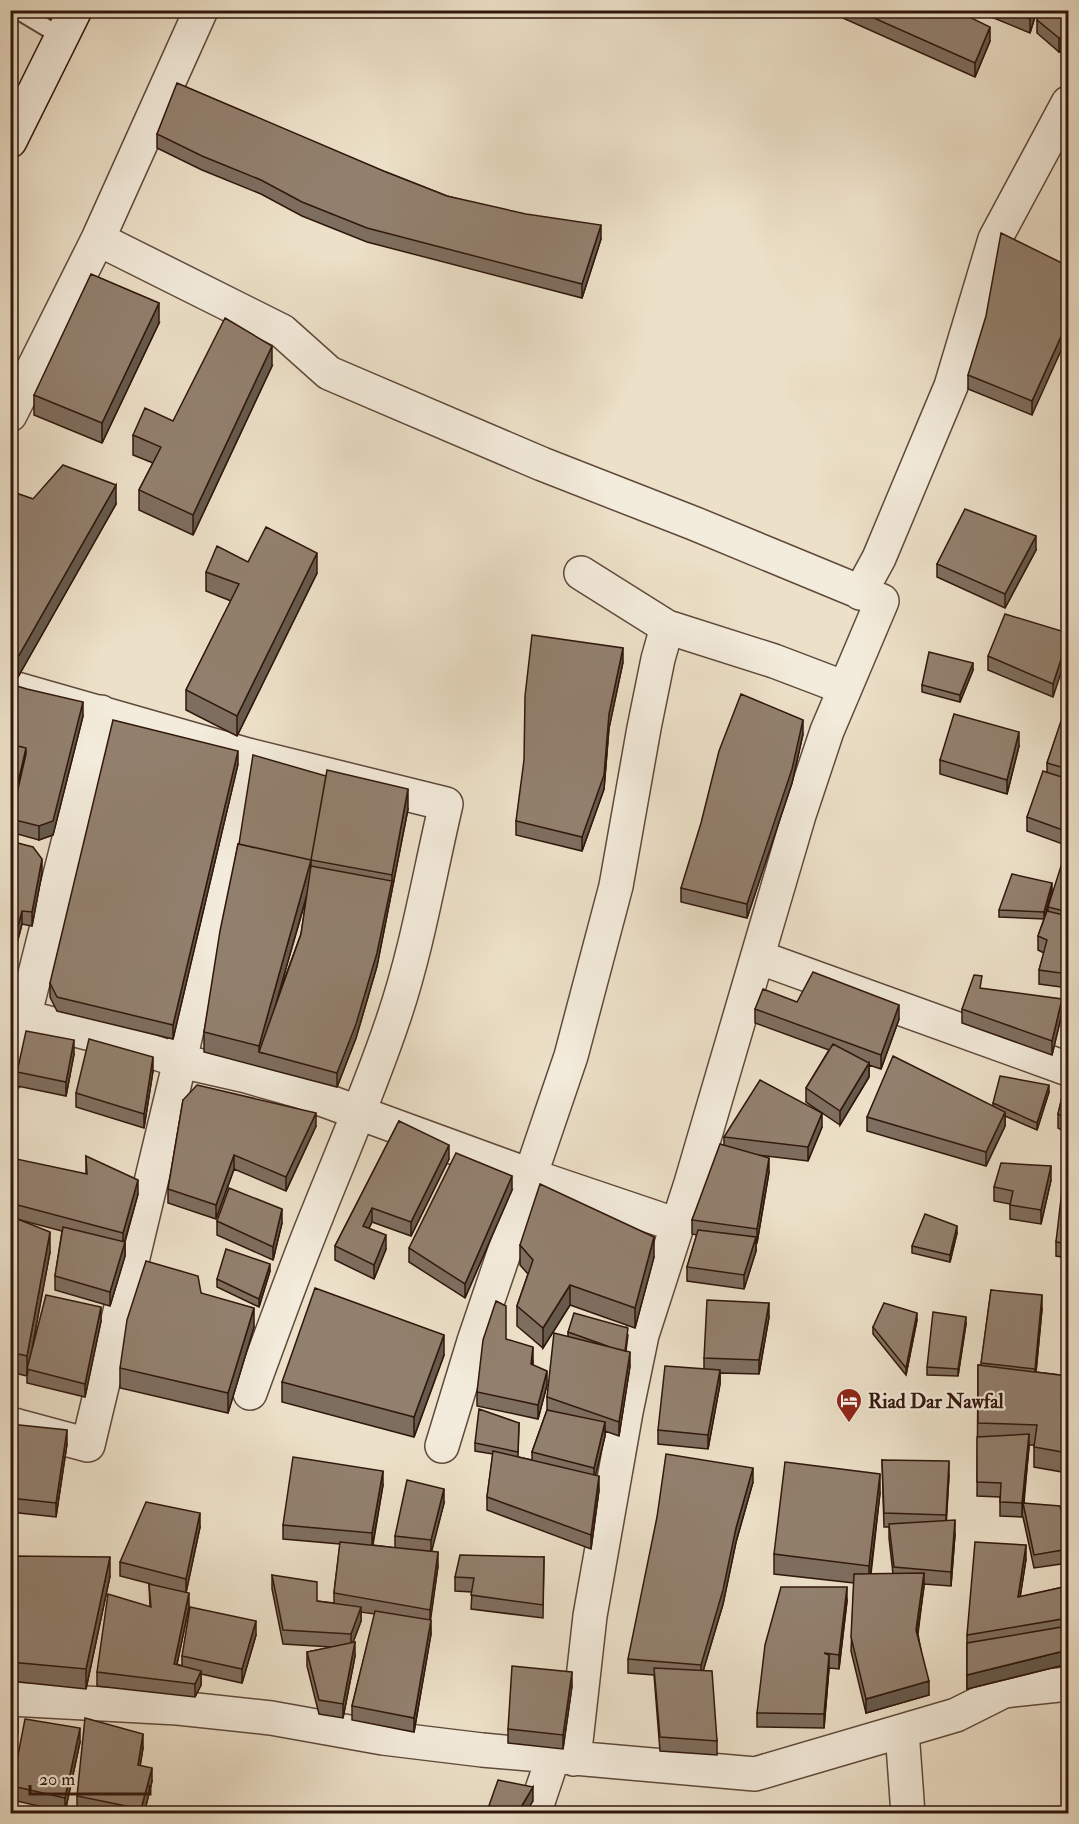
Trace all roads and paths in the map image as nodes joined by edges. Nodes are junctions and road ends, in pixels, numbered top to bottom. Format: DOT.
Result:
graph roads {
  1 [pos="17,10"];
  2 [pos="201,10"];
  3 [pos="69,24"];
  4 [pos="1068,103"];
  5 [pos="10,141"];
  6 [pos="98,239"];
  7 [pos="10,415"];
  8 [pos="580,573"];
  9 [pos="860,592"];
  10 [pos="667,627"];
  11 [pos="10,687"];
  12 [pos="845,688"];
  13 [pos="101,712"];
  14 [pos="248,755"];
  15 [pos="31,854"];
  16 [pos="62,861"];
  17 [pos="758,957"];
  18 [pos="17,1015"];
  19 [pos="180,1061"];
  20 [pos="1068,1068"];
  21 [pos="10,1072"];
  22 [pos="360,1113"];
  23 [pos="532,1176"];
  24 [pos="677,1224"];
  25 [pos="250,1394"];
  26 [pos="10,1424"];
  27 [pos="442,1446"];
  28 [pos="1068,1684"];
  29 [pos="10,1699"];
  30 [pos="902,1731"];
  31 [pos="564,1758"];
  32 [pos="534,1814"];
  33 [pos="908,1814"];
  1 -- 3 [label="lane"];
  2 -- 6 [label="street"];
  3 -- 5 [label="street"];
  4 -- 9 [label="street"];
  6 -- 7 [label="street"];
  6 -- 9 [label="street"];
  8 -- 10 [label="street"];
  9 -- 12 [label="street"];
  10 -- 12 [label="street"];
  10 -- 23 [label="street"];
  11 -- 13 [label="street"];
  12 -- 17 [label="street"];
  13 -- 14 [label="street"];
  13 -- 16 [label="street"];
  14 -- 19 [label="street"];
  14 -- 22 [label="street"];
  15 -- 16 [label="street"];
  16 -- 18 [label="street"];
  17 -- 20 [label="street"];
  17 -- 24 [label="street"];
  18 -- 19 [label="street"];
  18 -- 21 [label="street"];
  19 -- 22 [label="street"];
  19 -- 26 [label="street"];
  22 -- 23 [label="street"];
  22 -- 25 [label="street"];
  23 -- 24 [label="street"];
  23 -- 27 [label="street"];
  24 -- 31 [label="street"];
  28 -- 30 [label="street"];
  29 -- 31 [label="street"];
  30 -- 31 [label="street"];
  30 -- 33 [label="street"];
  31 -- 32 [label="street"];
}
